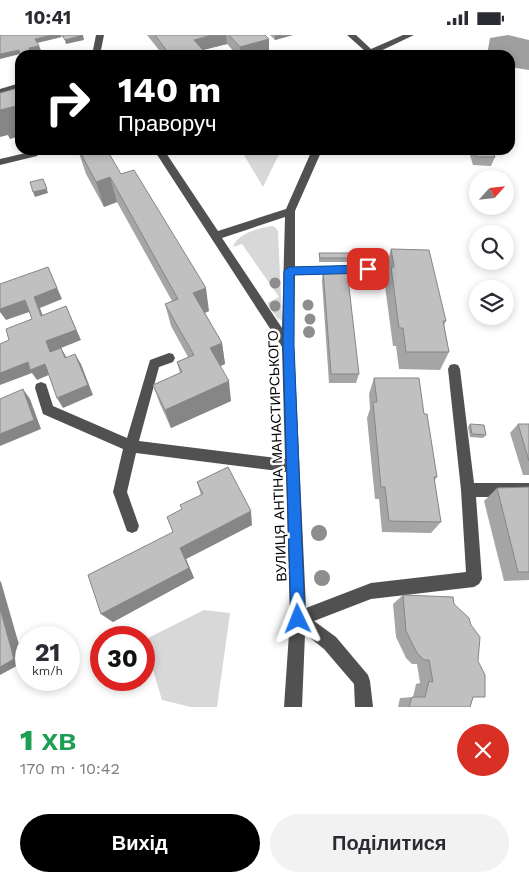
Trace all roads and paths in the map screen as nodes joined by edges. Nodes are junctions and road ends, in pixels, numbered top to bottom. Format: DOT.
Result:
graph roads {
  1 [pos="100,35"];
  2 [pos="351,35"];
  3 [pos="410,35"];
  4 [pos="97,50"];
  5 [pos="366,50"];
  6 [pos="376,50"];
  7 [pos="15,88"];
  8 [pos="0,92"];
  9 [pos="30,155"];
  10 [pos="162,155"];
  11 [pos="314,155"];
  12 [pos="0,162"];
  13 [pos="290,211"];
  14 [pos="216,236"];
  15 [pos="368,269"];
  16 [pos="289,271"];
  17 [pos="288,345"];
  18 [pos="168,358"];
  19 [pos="454,369"];
  20 [pos="41,388"];
  21 [pos="130,446"];
  22 [pos="293,467"];
  23 [pos="468,490"];
  24 [pos="529,490"];
  25 [pos="132,526"];
  26 [pos="298,619"];
  27 [pos="293,707"];
  28 [pos="364,707"];
  1 -- 4 [label="street"];
  2 -- 5 [label="street"];
  3 -- 6 [label="street"];
  7 -- 8 [label="street"];
  9 -- 12 [label="street"];
  10 -- 14 [label="street"];
  11 -- 13 [label="street, ВУЛИЦЯ АНТІНА МАНАСТИРСЬКОГО"];
  13 -- 14 [label="street"];
  13 -- 16 [label="street, ВУЛИЦЯ АНТІНА МАНАСТИРСЬКОГО"];
  14 -- 17 [label="street"];
  15 -- 16 [label="street"];
  16 -- 17 [label="street, ВУЛИЦЯ АНТІНА МАНАСТИРСЬКОГО"];
  17 -- 22 [label="street, ВУЛИЦЯ АНТІНА МАНАСТИРСЬКОГО"];
  18 -- 21 [label="street"];
  19 -- 23 [label="street"];
  20 -- 21 [label="street"];
  21 -- 22 [label="street"];
  21 -- 25 [label="street"];
  22 -- 26 [label="street, ВУЛИЦЯ АНТІНА МАНАСТИРСЬКОГО"];
  23 -- 24 [label="street"];
  23 -- 26 [label="street"];
  26 -- 27 [label="street, ВУЛИЦЯ АНТІНА МАНАСТИРСЬКОГО"];
  26 -- 28 [label="street"];
}
